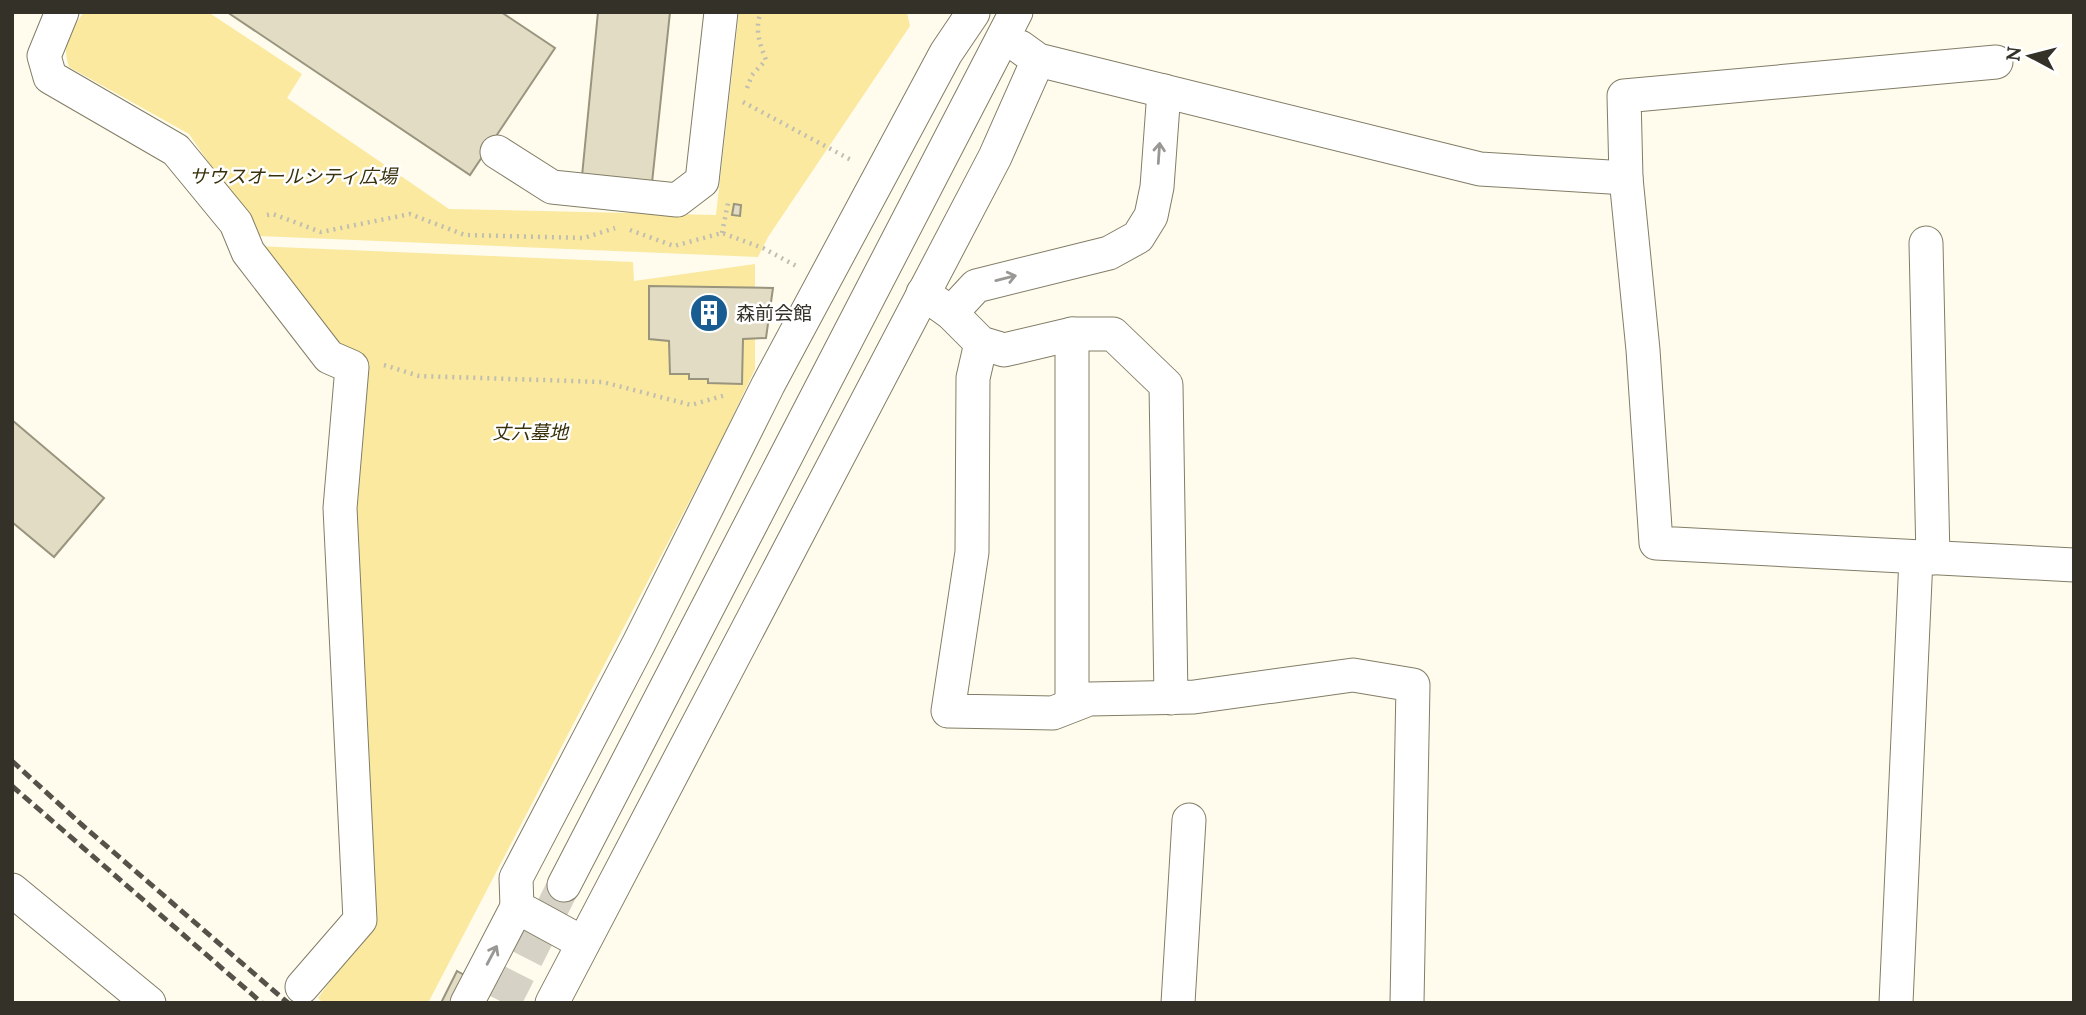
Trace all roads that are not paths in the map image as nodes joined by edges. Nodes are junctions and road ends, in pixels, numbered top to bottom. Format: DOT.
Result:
graph roads {
  1 [pos="62,12"];
  2 [pos="721,12"];
  3 [pos="972,13"];
  4 [pos="1010,24"];
  5 [pos="1038,60"];
  6 [pos="1996,61"];
  7 [pos="1164,91"];
  8 [pos="497,152"];
  9 [pos="1626,178"];
  10 [pos="1926,243"];
  11 [pos="923,293"];
  12 [pos="951,313"];
  13 [pos="1072,334"];
  14 [pos="981,343"];
  15 [pos="1925,558"];
  16 [pos="2074,565"];
  17 [pos="1171,698"];
  18 [pos="1072,705"];
  19 [pos="1189,820"];
  20 [pos="564,885"];
  21 [pos="12,890"];
  22 [pos="517,907"];
  23 [pos="583,943"];
  24 [pos="302,987"];
  25 [pos="145,1002"];
  26 [pos="467,1003"];
  27 [pos="552,1003"];
  28 [pos="1178,1003"];
  29 [pos="1407,1003"];
  30 [pos="1896,1003"];
  1 -- 24 [label="street"];
  2 -- 8 [label="street"];
  3 -- 4 [label="street"];
  3 -- 22 [label="street"];
  4 -- 5 [label="street"];
  4 -- 20 [label="street"];
  5 -- 7 [label="street"];
  5 -- 11 [label="street"];
  6 -- 9 [label="street"];
  7 -- 9 [label="street"];
  12 -- 7 [label="street, one-way"];
  9 -- 15 [label="street"];
  10 -- 15 [label="street"];
  11 -- 12 [label="street"];
  11 -- 23 [label="street"];
  12 -- 14 [label="street"];
  13 -- 14 [label="street"];
  13 -- 17 [label="street"];
  13 -- 18 [label="street"];
  14 -- 18 [label="street"];
  15 -- 16 [label="street"];
  15 -- 30 [label="street"];
  17 -- 18 [label="street"];
  17 -- 29 [label="street"];
  19 -- 28 [label="street"];
  21 -- 25 [label="street"];
  22 -- 23 [label="street"];
  26 -- 22 [label="street, one-way"];
  23 -- 27 [label="street"];
}
